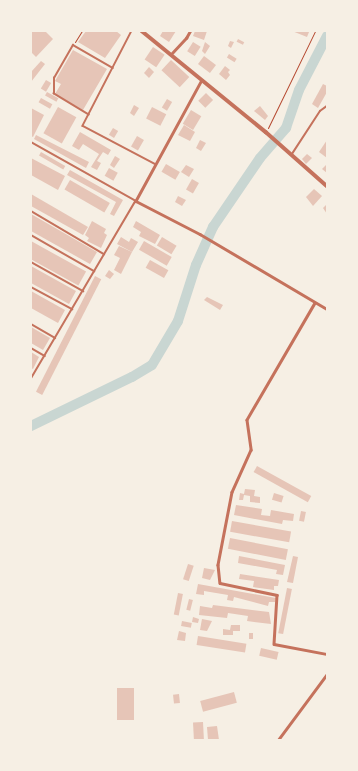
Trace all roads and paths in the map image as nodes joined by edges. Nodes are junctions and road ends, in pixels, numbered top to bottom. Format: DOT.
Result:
graph roads {
  1 [pos="82,31"];
  2 [pos="132,31"];
  3 [pos="142,31"];
  4 [pos="190,31"];
  5 [pos="314,31"];
  6 [pos="73,45"];
  7 [pos="172,53"];
  8 [pos="113,68"];
  9 [pos="202,80"];
  10 [pos="327,106"];
  11 [pos="90,114"];
  12 [pos="266,132"];
  13 [pos="31,142"];
  14 [pos="292,154"];
  15 [pos="154,164"];
  16 [pos="327,186"];
  17 [pos="136,201"];
  18 [pos="31,211"];
  19 [pos="31,236"];
  20 [pos="104,254"];
  21 [pos="31,262"];
  22 [pos="94,271"];
  23 [pos="31,287"];
  24 [pos="83,291"];
  25 [pos="316,303"];
  26 [pos="72,309"];
  27 [pos="327,309"];
  28 [pos="31,324"];
  29 [pos="55,338"];
  30 [pos="31,348"];
  31 [pos="45,356"];
  32 [pos="31,372"];
  33 [pos="34,374"];
  34 [pos="31,379"];
  35 [pos="327,654"];
  36 [pos="327,674"];
  37 [pos="278,740"];
  1 -- 6 [label="path"];
  2 -- 8 [label="lane"];
  3 -- 7 [label="street"];
  4 -- 7 [label="street"];
  5 -- 12 [label="path"];
  6 -- 8 [label="lane"];
  6 -- 11 [label="lane"];
  7 -- 9 [label="street"];
  8 -- 11 [label="lane"];
  9 -- 12 [label="street"];
  9 -- 15 [label="street"];
  10 -- 14 [label="lane"];
  11 -- 15 [label="lane"];
  12 -- 14 [label="street"];
  13 -- 17 [label="lane"];
  14 -- 16 [label="street"];
  15 -- 17 [label="street"];
  17 -- 20 [label="lane"];
  17 -- 25 [label="street"];
  18 -- 20 [label="lane"];
  19 -- 22 [label="lane"];
  20 -- 22 [label="lane"];
  21 -- 24 [label="lane"];
  22 -- 24 [label="lane"];
  23 -- 26 [label="lane"];
  24 -- 26 [label="lane"];
  25 -- 27 [label="street"];
  25 -- 35 [label="street"];
  26 -- 29 [label="lane"];
  28 -- 29 [label="lane"];
  29 -- 31 [label="lane"];
  30 -- 31 [label="lane"];
  31 -- 33 [label="lane"];
  32 -- 33 [label="lane"];
  33 -- 34 [label="lane"];
  36 -- 37 [label="street"];
}
